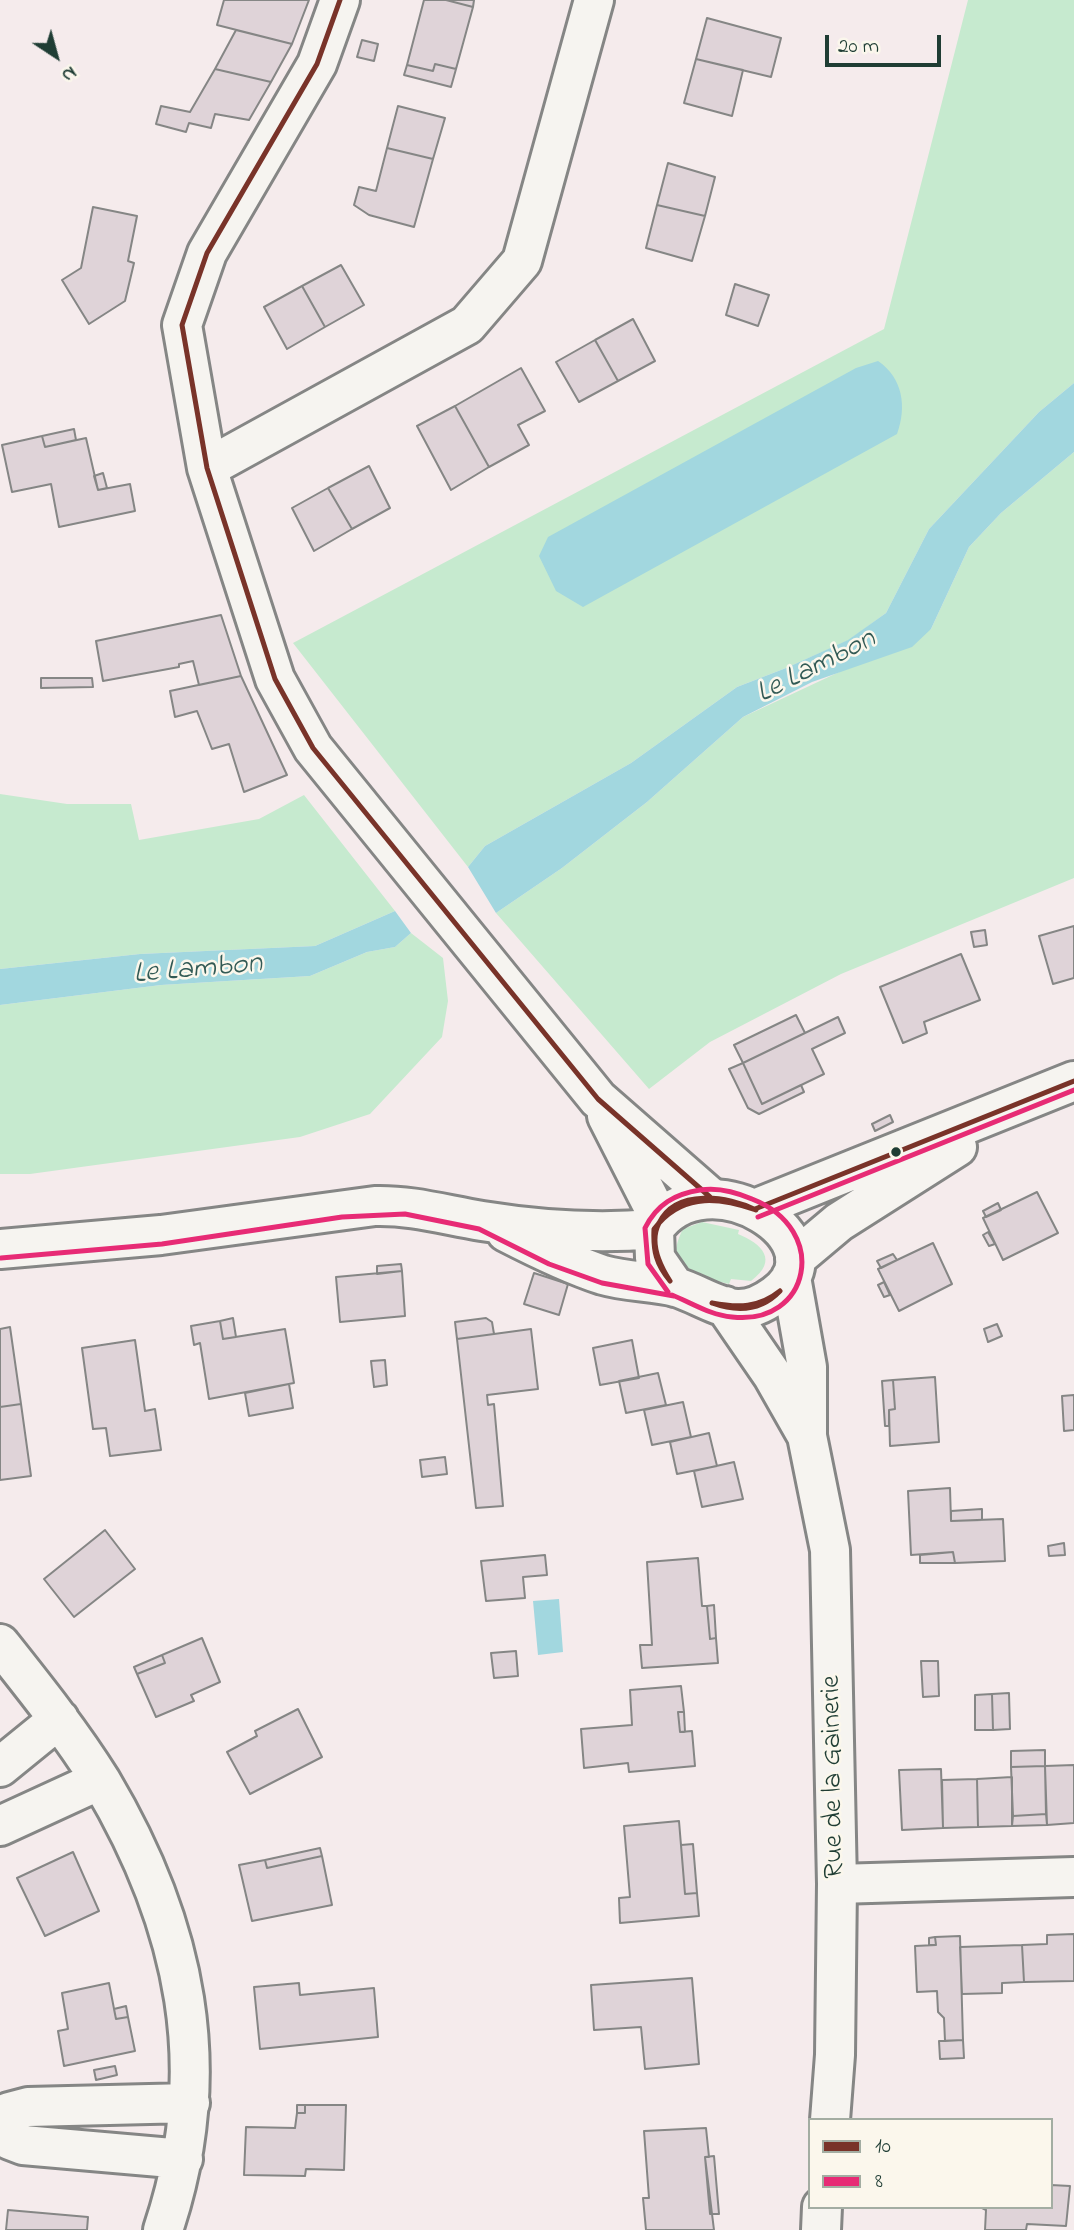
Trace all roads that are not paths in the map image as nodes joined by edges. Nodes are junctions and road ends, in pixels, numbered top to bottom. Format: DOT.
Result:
graph roads {
  1 [pos="340,0"];
  2 [pos="594,0"];
  3 [pos="207,468"];
  4 [pos="1074,1081"];
  5 [pos="598,1099"];
  6 [pos="1010,1108"];
  7 [pos="710,1198"];
  8 [pos="755,1209"];
  9 [pos="482,1221"];
  10 [pos="657,1224"];
  11 [pos="0,1250"];
  12 [pos="793,1268"];
  13 [pos="675,1287"];
  14 [pos="725,1306"];
  15 [pos="807,1436"];
  16 [pos="0,1644"];
  17 [pos="59,1719"];
  18 [pos="0,1767"];
  19 [pos="100,1780"];
  20 [pos="0,1826"];
  21 [pos="1074,1877"];
  22 [pos="837,1884"];
  23 [pos="190,2103"];
  24 [pos="830,2118"];
  25 [pos="183,2160"];
  26 [pos="822,2209"];
  27 [pos="163,2230"];
  28 [pos="821,2230"];
  1 -- 3 [label="street"];
  2 -- 3 [label="street"];
  3 -- 5 [label="street"];
  4 -- 6 [label="street"];
  5 -- 7 [label="street"];
  5 -- 10 [label="street"];
  6 -- 8 [label="street"];
  6 -- 12 [label="street"];
  7 -- 8 [label="street"];
  7 -- 10 [label="street"];
  8 -- 12 [label="street"];
  9 -- 10 [label="street"];
  9 -- 11 [label="street"];
  9 -- 13 [label="street"];
  10 -- 13 [label="street"];
  12 -- 14 [label="street"];
  12 -- 15 [label="street, Rue de la Gainerie"];
  13 -- 14 [label="street"];
  14 -- 15 [label="street, Rue de la Gainerie"];
  15 -- 22 [label="street, Rue de la Gainerie"];
  16 -- 17 [label="street"];
  17 -- 18 [label="street"];
  17 -- 19 [label="street"];
  19 -- 20 [label="street"];
  19 -- 23 [label="street"];
  21 -- 22 [label="street"];
  22 -- 24 [label="street, Rue de la Gainerie"];
  23 -- 25 [label="street"];
  23 -- 25 [label="street"];
  25 -- 27 [label="street"];
  26 -- 28 [label="street"];
}
